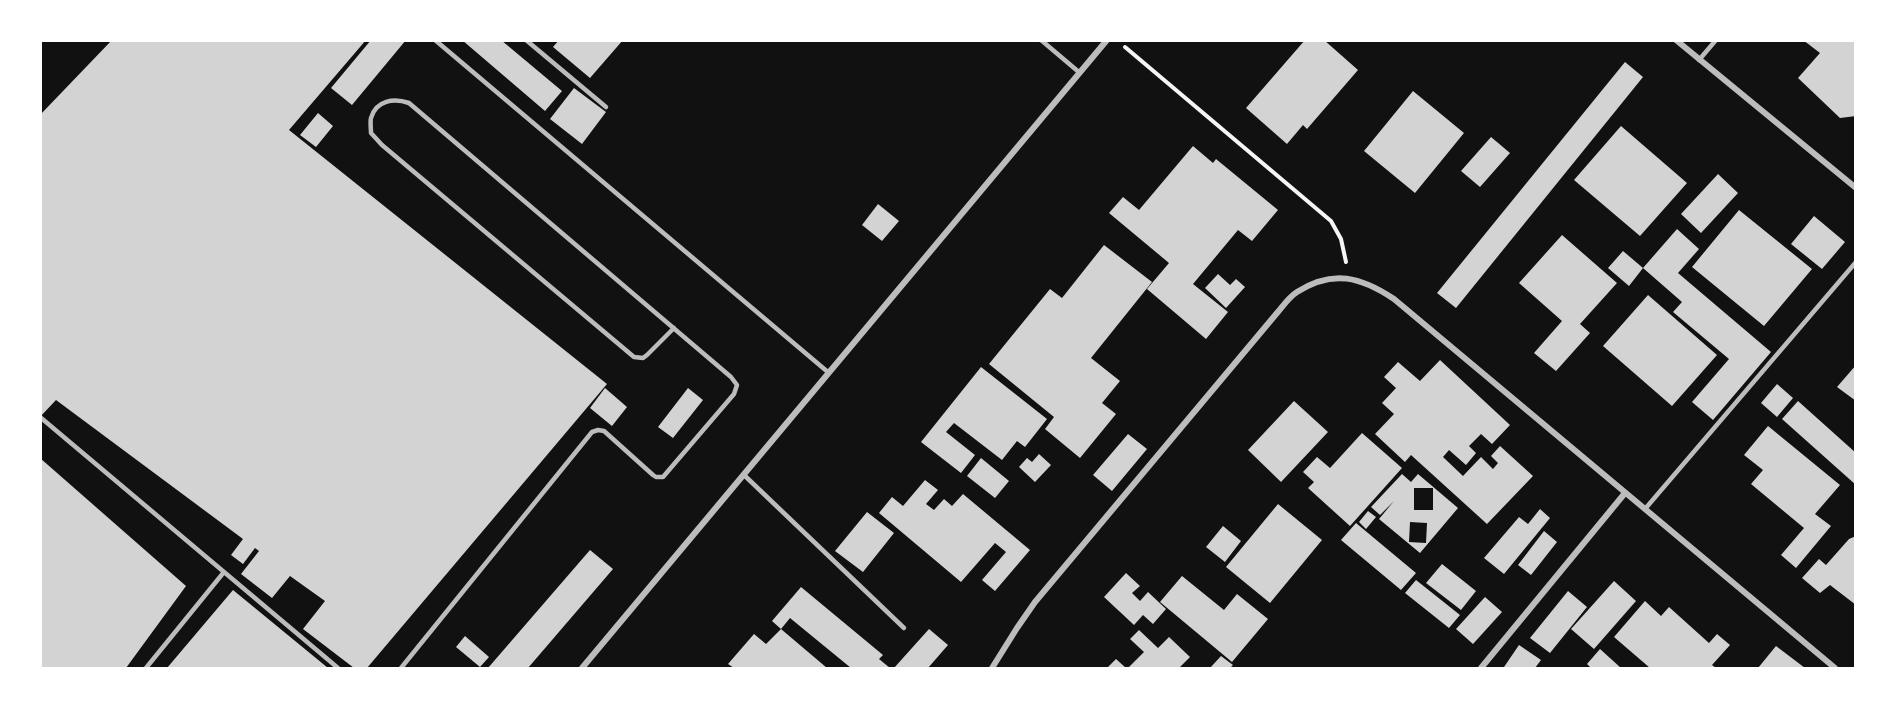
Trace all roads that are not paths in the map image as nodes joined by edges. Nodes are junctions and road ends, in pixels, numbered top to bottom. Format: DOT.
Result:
graph roads {
  1 [pos="435,40"];
  2 [pos="526,40"];
  3 [pos="1041,40"];
  4 [pos="1107,40"];
  5 [pos="1676,40"];
  6 [pos="1716,40"];
  7 [pos="1699,60"];
  8 [pos="1080,73"];
  9 [pos="606,107"];
  10 [pos="1856,188"];
  11 [pos="1856,262"];
  12 [pos="674,328"];
  13 [pos="829,373"];
  14 [pos="40,417"];
  15 [pos="744,475"];
  16 [pos="1625,493"];
  17 [pos="1645,509"];
  18 [pos="224,572"];
  19 [pos="904,628"];
  20 [pos="146,669"];
  21 [pos="338,669"];
  22 [pos="401,669"];
  23 [pos="582,669"];
  24 [pos="992,669"];
  25 [pos="1481,669"];
  26 [pos="1835,669"];
  1 -- 13 [label="lane"];
  2 -- 9 [label="lane"];
  3 -- 8 [label="lane"];
  4 -- 8 [label="street"];
  5 -- 7 [label="street"];
  6 -- 7 [label="lane"];
  7 -- 10 [label="street"];
  8 -- 13 [label="street"];
  11 -- 17 [label="lane"];
  12 -- 12 [label="lane"];
  12 -- 22 [label="lane"];
  13 -- 15 [label="street"];
  14 -- 18 [label="lane"];
  15 -- 19 [label="lane"];
  15 -- 23 [label="street"];
  16 -- 17 [label="street"];
  16 -- 24 [label="street"];
  16 -- 25 [label="street"];
  17 -- 26 [label="street"];
  18 -- 20 [label="lane"];
  18 -- 21 [label="lane"];
}
